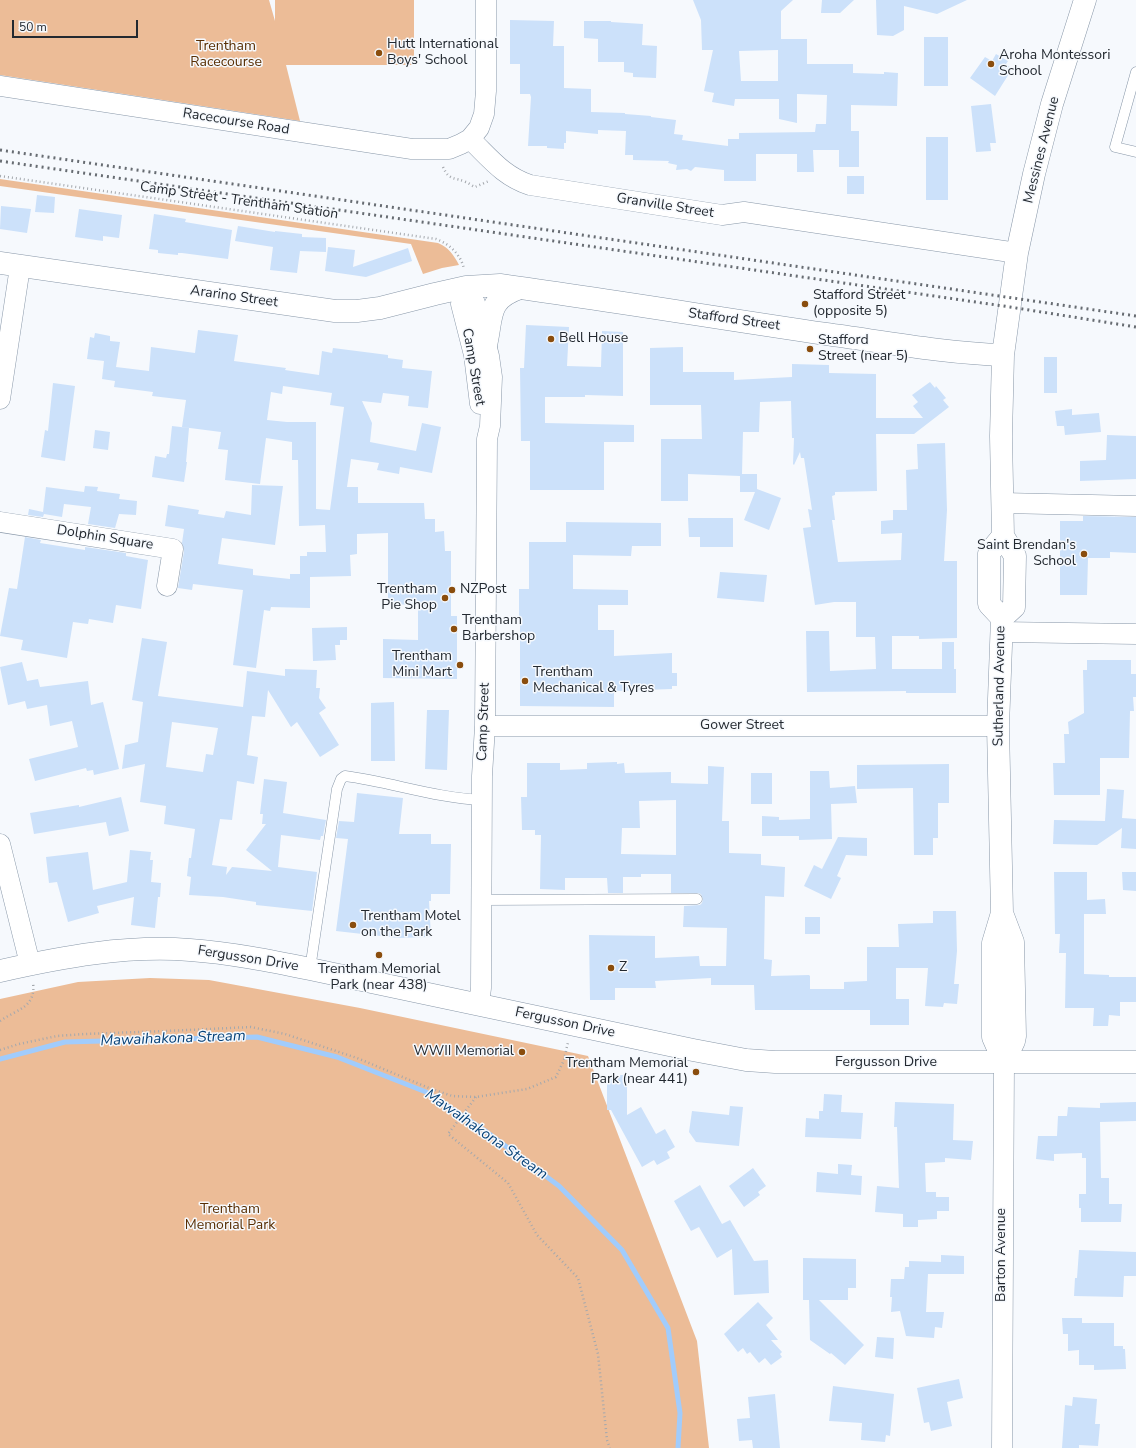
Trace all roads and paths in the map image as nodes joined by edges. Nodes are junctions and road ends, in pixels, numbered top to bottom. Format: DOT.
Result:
graph roads {
  1 [pos="486,0"];
  2 [pos="1085,0"];
  3 [pos="1136,72"];
  4 [pos="0,86"];
  5 [pos="470,138"];
  6 [pos="437,150"];
  7 [pos="1136,152"];
  8 [pos="0,176"];
  9 [pos="475,187"];
  10 [pos="1017,253"];
  11 [pos="10,265"];
  12 [pos="466,284"];
  13 [pos="520,288"];
  14 [pos="1010,302"];
  15 [pos="486,345"];
  16 [pos="1003,355"];
  17 [pos="0,399"];
  18 [pos="487,439"];
  19 [pos="1003,503"];
  20 [pos="1136,506"];
  21 [pos="0,522"];
  22 [pos="167,586"];
  23 [pos="1002,625"];
  24 [pos="1136,634"];
  25 [pos="485,726"];
  26 [pos="998,726"];
  27 [pos="482,800"];
  28 [pos="1,849"];
  29 [pos="697,899"];
  30 [pos="482,900"];
  31 [pos="30,964"];
  32 [pos="310,969"];
  33 [pos="0,971"];
  34 [pos="479,1004"];
  35 [pos="0,1020"];
  36 [pos="572,1024"];
  37 [pos="0,1050"];
  38 [pos="1004,1062"];
  39 [pos="1136,1062"];
  40 [pos="476,1097"];
  41 [pos="610,1448"];
  42 [pos="1002,1448"];
  1 -- 5 [label="street"];
  2 -- 10 [label="street, Messines Avenue"];
  3 -- 7 [label="lane"];
  4 -- 6 [label="street, Racecourse Road"];
  5 -- 6 [label="street, Racecourse Road"];
  5 -- 10 [label="street, Granville Street"];
  6 -- 9 [label="path"];
  8 -- 12 [label="path, Camp Street - Trentham Station"];
  10 -- 14 [label="street, Messines Avenue"];
  11 -- 12 [label="street, Ararino Street"];
  11 -- 17 [label="street"];
  12 -- 13 [label="street, Stafford Street"];
  12 -- 15 [label="street, Camp Street"];
  12 -- 18 [label="street, Camp Street"];
  13 -- 15 [label="street"];
  13 -- 16 [label="street, Stafford Street"];
  14 -- 16 [label="street, Sutherland Avenue"];
  15 -- 18 [label="street, Camp Street"];
  16 -- 19 [label="street, Sutherland Avenue"];
  18 -- 25 [label="street, Camp Street"];
  19 -- 20 [label="street"];
  19 -- 23 [label="street, Sutherland Avenue"];
  21 -- 22 [label="street, Dolphin Square"];
  23 -- 24 [label="street"];
  23 -- 26 [label="street, Sutherland Avenue"];
  25 -- 26 [label="street, Gower Street"];
  25 -- 27 [label="street, Camp Street"];
  26 -- 38 [label="street, Sutherland Avenue"];
  27 -- 30 [label="street, Camp Street"];
  27 -- 32 [label="lane"];
  28 -- 31 [label="street"];
  29 -- 30 [label="lane"];
  30 -- 34 [label="street, Camp Street"];
  31 -- 32 [label="street, Fergusson Drive"];
  31 -- 33 [label="street, Fergusson Drive"];
  31 -- 35 [label="path"];
  32 -- 34 [label="street, Fergusson Drive"];
  34 -- 36 [label="street, Fergusson Drive"];
  36 -- 38 [label="street, Fergusson Drive"];
  36 -- 40 [label="path"];
  37 -- 40 [label="path"];
  38 -- 39 [label="street, Fergusson Drive"];
  38 -- 42 [label="street, Barton Avenue"];
  40 -- 41 [label="path"];
}
